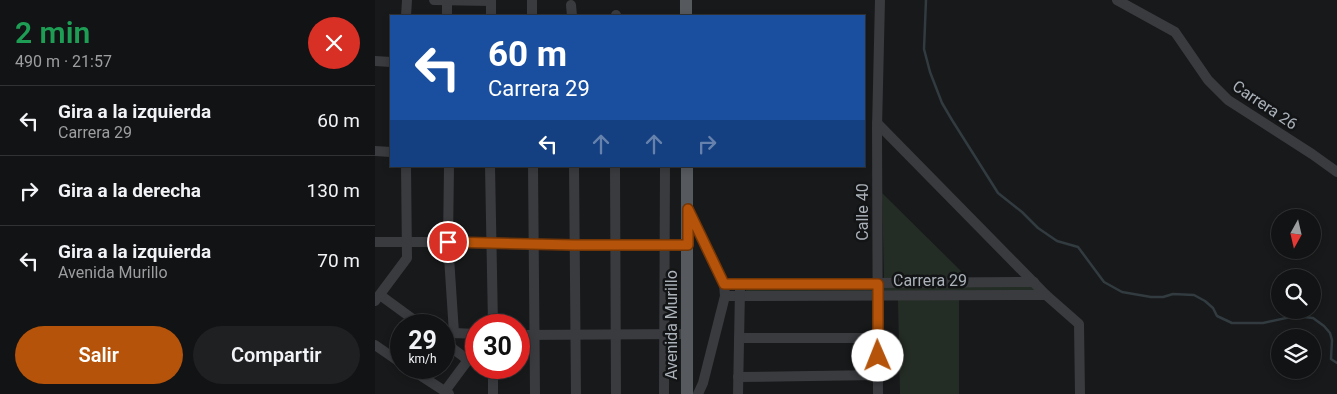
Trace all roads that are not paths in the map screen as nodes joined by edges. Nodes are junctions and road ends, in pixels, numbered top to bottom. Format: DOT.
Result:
graph roads {
  1 [pos="407,0"];
  2 [pos="434,0"];
  3 [pos="447,0"];
  4 [pos="491,0"];
  5 [pos="532,0"];
  6 [pos="686,0"];
  7 [pos="880,0"];
  8 [pos="1117,0"];
  9 [pos="571,5"];
  10 [pos="406,15"];
  11 [pos="447,15"];
  12 [pos="491,15"];
  13 [pos="532,15"];
  14 [pos="572,15"];
  15 [pos="686,15"];
  16 [pos="375,61"];
  17 [pos="390,62"];
  18 [pos="877,123"];
  19 [pos="375,151"];
  20 [pos="390,152"];
  21 [pos="406,167"];
  22 [pos="449,167"];
  23 [pos="490,167"];
  24 [pos="533,167"];
  25 [pos="573,167"];
  26 [pos="615,167"];
  27 [pos="665,167"];
  28 [pos="687,167"];
  29 [pos="1337,172"];
  30 [pos="688,209"];
  31 [pos="375,242"];
  32 [pos="408,242"];
  33 [pos="448,242"];
  34 [pos="490,242"];
  35 [pos="533,244"];
  36 [pos="574,245"];
  37 [pos="614,245"];
  38 [pos="688,245"];
  39 [pos="664,246"];
  40 [pos="1034,282"];
  41 [pos="724,284"];
  42 [pos="739,284"];
  43 [pos="878,284"];
  44 [pos="1046,294"];
  45 [pos="878,295"];
  46 [pos="725,296"];
  47 [pos="740,296"];
  48 [pos="377,298"];
  49 [pos="403,314"];
  50 [pos="453,314"];
  51 [pos="493,314"];
  52 [pos="575,334"];
  53 [pos="664,334"];
  54 [pos="687,334"];
  55 [pos="530,335"];
  56 [pos="534,335"];
  57 [pos="615,335"];
  58 [pos="739,338"];
  59 [pos="878,338"];
  60 [pos="375,345"];
  61 [pos="455,351"];
  62 [pos="390,355"];
  63 [pos="879,375"];
  64 [pos="738,376"];
  65 [pos="426,379"];
  66 [pos="493,379"];
  67 [pos="447,392"];
  68 [pos="493,394"];
  69 [pos="535,394"];
  70 [pos="576,394"];
  71 [pos="616,394"];
  72 [pos="664,394"];
  73 [pos="687,394"];
  74 [pos="698,394"];
  75 [pos="738,394"];
  76 [pos="879,394"];
  77 [pos="1080,394"];
  1 -- 10 [label="street"];
  2 -- 3 [label="street"];
  3 -- 4 [label="street"];
  3 -- 11 [label="street"];
  4 -- 12 [label="street"];
  5 -- 13 [label="street"];
  6 -- 15 [label="main road"];
  7 -- 18 [label="street, Calle 40"];
  8 -- 29 [label="street, Carrera 26"];
  9 -- 14 [label="street"];
  16 -- 17 [label="street"];
  18 -- 40 [label="street"];
  18 -- 43 [label="street, Calle 40"];
  19 -- 20 [label="street"];
  21 -- 32 [label="street"];
  22 -- 33 [label="street"];
  23 -- 34 [label="street"];
  24 -- 35 [label="street"];
  25 -- 36 [label="street"];
  26 -- 37 [label="street"];
  27 -- 39 [label="street"];
  28 -- 30 [label="main road, Avenida Murillo"];
  30 -- 38 [label="main road, Avenida Murillo"];
  30 -- 41 [label="street"];
  31 -- 32 [label="street"];
  32 -- 33 [label="street"];
  32 -- 48 [label="street"];
  33 -- 34 [label="street"];
  33 -- 50 [label="street"];
  34 -- 35 [label="street"];
  34 -- 51 [label="street"];
  35 -- 36 [label="street"];
  35 -- 56 [label="street"];
  36 -- 37 [label="street"];
  36 -- 52 [label="street"];
  37 -- 39 [label="street"];
  37 -- 57 [label="street"];
  38 -- 39 [label="street"];
  38 -- 54 [label="main road, Avenida Murillo"];
  39 -- 53 [label="street"];
  40 -- 43 [label="street, Carrera 29"];
  40 -- 44 [label="street"];
  41 -- 42 [label="street, Carrera 29"];
  41 -- 46 [label="street"];
  42 -- 43 [label="street, Carrera 29"];
  42 -- 47 [label="street"];
  43 -- 45 [label="street, Calle 40"];
  44 -- 45 [label="street, Carrera 29"];
  44 -- 77 [label="street"];
  45 -- 47 [label="street, Carrera 29"];
  45 -- 59 [label="street, Calle 40"];
  46 -- 47 [label="street, Carrera 29"];
  46 -- 74 [label="street"];
  47 -- 58 [label="street"];
  48 -- 49 [label="street"];
  52 -- 56 [label="street"];
  52 -- 57 [label="street"];
  52 -- 70 [label="street"];
  53 -- 54 [label="street"];
  53 -- 57 [label="street"];
  53 -- 72 [label="street"];
  54 -- 73 [label="main road, Avenida Murillo"];
  55 -- 56 [label="street"];
  56 -- 69 [label="street"];
  57 -- 71 [label="street"];
  58 -- 59 [label="street"];
  58 -- 64 [label="street"];
  59 -- 63 [label="street, Calle 40"];
  60 -- 62 [label="street"];
  61 -- 67 [label="street"];
  63 -- 64 [label="street"];
  63 -- 76 [label="street, Calle 40"];
  64 -- 75 [label="street"];
  65 -- 67 [label="street"];
  66 -- 68 [label="street"];
}
